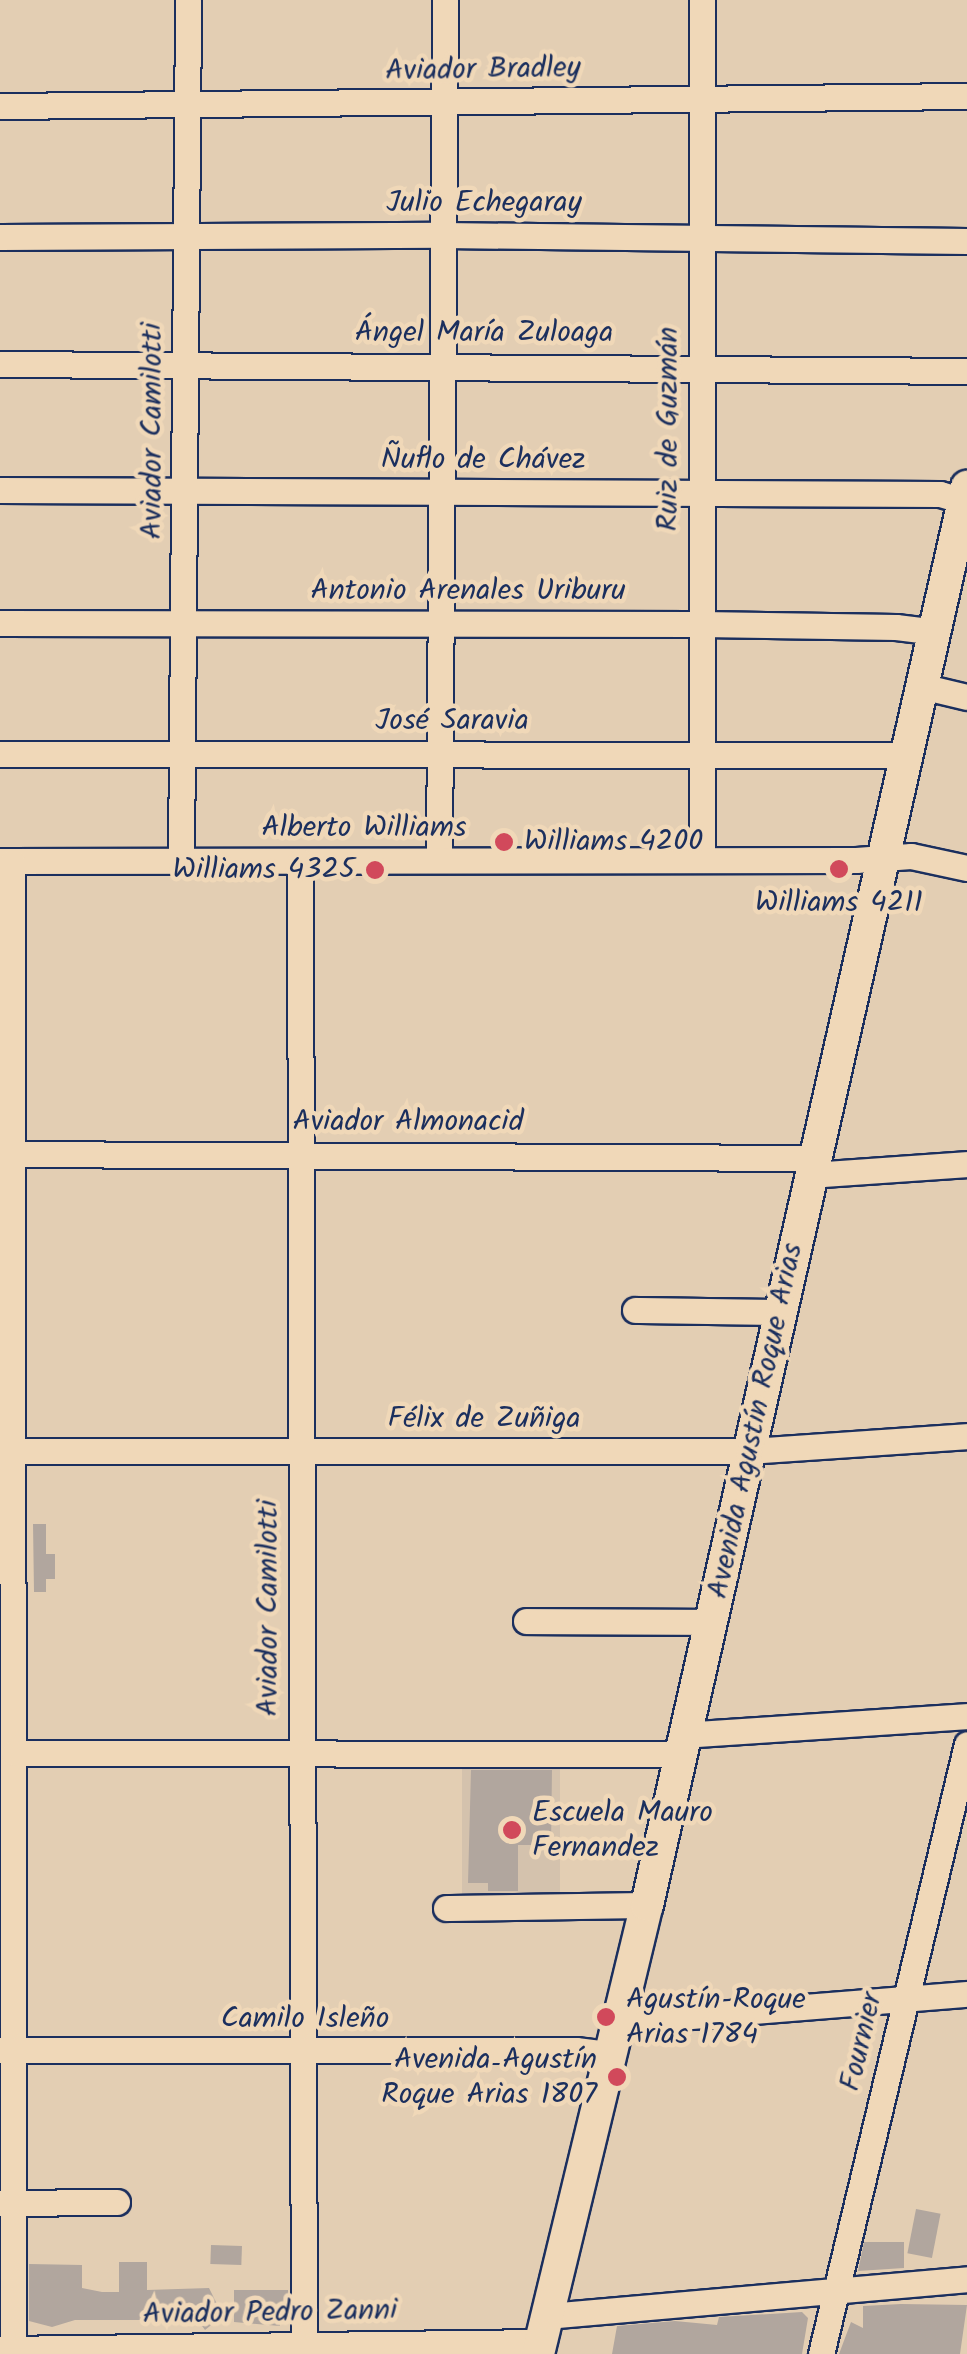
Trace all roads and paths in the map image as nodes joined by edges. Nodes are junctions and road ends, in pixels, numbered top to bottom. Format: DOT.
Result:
graph roads {
  1 [pos="188,0"];
  2 [pos="445,0"];
  3 [pos="702,0"];
  4 [pos="967,96"];
  5 [pos="703,98"];
  6 [pos="445,104"];
  7 [pos="0,106"];
  8 [pos="188,106"];
  9 [pos="444,235"];
  10 [pos="186,236"];
  11 [pos="0,237"];
  12 [pos="702,237"];
  13 [pos="967,241"];
  14 [pos="0,364"];
  15 [pos="186,364"];
  16 [pos="444,366"];
  17 [pos="702,367"];
  18 [pos="967,372"];
  19 [pos="0,490"];
  20 [pos="186,492"];
  21 [pos="443,492"];
  22 [pos="702,494"];
  23 [pos="966,494"];
  24 [pos="962,535"];
  25 [pos="184,622"];
  26 [pos="0,623"];
  27 [pos="442,623"];
  28 [pos="701,624"];
  29 [pos="935,632"];
  30 [pos="921,686"];
  31 [pos="967,696"];
  32 [pos="0,754"];
  33 [pos="183,754"];
  34 [pos="440,754"];
  35 [pos="702,754"];
  36 [pos="905,755"];
  37 [pos="882,856"];
  38 [pos="702,859"];
  39 [pos="439,860"];
  40 [pos="6,861"];
  41 [pos="300,861"];
  42 [pos="182,862"];
  43 [pos="967,868"];
  44 [pos="7,1154"];
  45 [pos="302,1154"];
  46 [pos="967,1164"];
  47 [pos="813,1166"];
  48 [pos="634,1310"];
  49 [pos="780,1312"];
  50 [pos="967,1436"];
  51 [pos="7,1451"];
  52 [pos="301,1451"];
  53 [pos="749,1451"];
  54 [pos="7,1614"];
  55 [pos="526,1622"];
  56 [pos="712,1622"];
  57 [pos="967,1716"];
  58 [pos="681,1744"];
  59 [pos="967,1744"];
  60 [pos="14,1753"];
  61 [pos="302,1754"];
  62 [pos="7,1883"];
  63 [pos="647,1905"];
  64 [pos="446,1908"];
  65 [pos="967,1994"];
  66 [pos="906,1999"];
  67 [pos="614,2038"];
  68 [pos="6,2050"];
  69 [pos="303,2052"];
  70 [pos="116,2202"];
  71 [pos="7,2203"];
  72 [pos="967,2279"];
  73 [pos="836,2292"];
  74 [pos="542,2337"];
  75 [pos="304,2350"];
  76 [pos="8,2351"];
  77 [pos="821,2354"];
  1 -- 8 [label="street, Aviador Camilotti"];
  2 -- 6 [label="street"];
  3 -- 5 [label="street, Ruiz de Guzmán"];
  4 -- 5 [label="street, Aviador Bradley"];
  5 -- 6 [label="street, Aviador Bradley"];
  5 -- 12 [label="street, Ruiz de Guzmán"];
  6 -- 8 [label="street, Aviador Bradley"];
  6 -- 9 [label="street"];
  7 -- 8 [label="street, Aviador Bradley"];
  8 -- 10 [label="street, Aviador Camilotti"];
  9 -- 10 [label="street, Julio Echegaray"];
  9 -- 12 [label="street, Julio Echegaray"];
  9 -- 16 [label="street"];
  10 -- 11 [label="street, Julio Echegaray"];
  10 -- 15 [label="street, Aviador Camilotti"];
  12 -- 13 [label="street, Julio Echegaray"];
  12 -- 17 [label="street, Ruiz de Guzmán"];
  14 -- 15 [label="street, Ángel María Zuloaga"];
  15 -- 16 [label="street, Ángel María Zuloaga"];
  15 -- 20 [label="street, Aviador Camilotti"];
  16 -- 17 [label="street, Ángel María Zuloaga"];
  16 -- 21 [label="street"];
  17 -- 18 [label="street, Ángel María Zuloaga"];
  17 -- 22 [label="street, Ruiz de Guzmán"];
  19 -- 20 [label="street, Ñuflo de Chávez"];
  20 -- 21 [label="street, Ñuflo de Chávez"];
  20 -- 25 [label="street, Aviador Camilotti"];
  21 -- 22 [label="street, Ñuflo de Chávez"];
  21 -- 27 [label="street"];
  22 -- 23 [label="street, Ñuflo de Chávez"];
  22 -- 28 [label="street, Ruiz de Guzmán"];
  23 -- 24 [label="main road, Avenida Agustín Roque Arias"];
  24 -- 29 [label="main road, Avenida Agustín Roque Arias"];
  25 -- 26 [label="street, Antonio Arenales Uriburu"];
  25 -- 27 [label="street, Antonio Arenales Uriburu"];
  25 -- 33 [label="street, Aviador Camilotti"];
  27 -- 28 [label="street, Antonio Arenales Uriburu"];
  27 -- 34 [label="street"];
  28 -- 29 [label="street, Antonio Arenales Uriburu"];
  28 -- 35 [label="street, Ruiz de Guzmán"];
  29 -- 30 [label="main road, Avenida Agustín Roque Arias"];
  30 -- 31 [label="street"];
  30 -- 36 [label="main road, Avenida Agustín Roque Arias"];
  32 -- 33 [label="street, José Saravia"];
  33 -- 34 [label="street, José Saravia"];
  33 -- 42 [label="street, Aviador Camilotti"];
  34 -- 35 [label="street, José Saravia"];
  34 -- 39 [label="street"];
  35 -- 36 [label="street, José Saravia"];
  35 -- 38 [label="street, Ruiz de Guzmán"];
  36 -- 37 [label="main road, Avenida Agustín Roque Arias"];
  37 -- 38 [label="street, Alberto Williams"];
  37 -- 43 [label="street, Alberto Williams"];
  37 -- 47 [label="main road, Avenida Agustín Roque Arias"];
  38 -- 39 [label="street, Alberto Williams"];
  39 -- 41 [label="street, Alberto Williams"];
  40 -- 42 [label="street, Alberto Williams"];
  40 -- 44 [label="street"];
  41 -- 42 [label="street, Alberto Williams"];
  41 -- 45 [label="street, Aviador Camilotti"];
  44 -- 45 [label="street, Aviador Almonacid"];
  44 -- 51 [label="street"];
  45 -- 47 [label="street, Aviador Almonacid"];
  45 -- 52 [label="street, Aviador Camilotti"];
  46 -- 47 [label="street, Aviador Almonacid"];
  47 -- 49 [label="main road, Avenida Agustín Roque Arias"];
  48 -- 49 [label="street"];
  49 -- 53 [label="main road, Avenida Agustín Roque Arias"];
  50 -- 53 [label="street, Félix de Zuñiga"];
  51 -- 52 [label="street, Félix de Zuñiga"];
  51 -- 54 [label="street"];
  52 -- 53 [label="street, Félix de Zuñiga"];
  52 -- 61 [label="street, Aviador Camilotti"];
  53 -- 56 [label="main road, Avenida Agustín Roque Arias"];
  54 -- 60 [label="street"];
  55 -- 56 [label="street"];
  56 -- 58 [label="main road, Avenida Agustín Roque Arias"];
  57 -- 58 [label="street"];
  58 -- 61 [label="street"];
  58 -- 63 [label="main road, Avenida Agustín Roque Arias"];
  59 -- 66 [label="street, Fournier"];
  60 -- 61 [label="street"];
  60 -- 62 [label="street"];
  61 -- 69 [label="street, Aviador Camilotti"];
  62 -- 68 [label="street"];
  63 -- 64 [label="street"];
  63 -- 67 [label="main road, Avenida Agustín Roque Arias"];
  65 -- 66 [label="street, Camilo Isleño"];
  66 -- 67 [label="street, Camilo Isleño"];
  66 -- 73 [label="street, Fournier"];
  67 -- 69 [label="street, Camilo Isleño"];
  67 -- 74 [label="main road, Avenida Agustín Roque Arias"];
  68 -- 69 [label="street, Camilo Isleño"];
  68 -- 71 [label="street"];
  69 -- 75 [label="street, Aviador Camilotti"];
  70 -- 71 [label="street"];
  71 -- 76 [label="street"];
  72 -- 73 [label="street, Aviador Pedro Zanni"];
  73 -- 74 [label="street, Aviador Pedro Zanni"];
  73 -- 77 [label="street, Fournier"];
  74 -- 75 [label="street, Aviador Pedro Zanni"];
  75 -- 76 [label="street, Aviador Pedro Zanni"];
}
